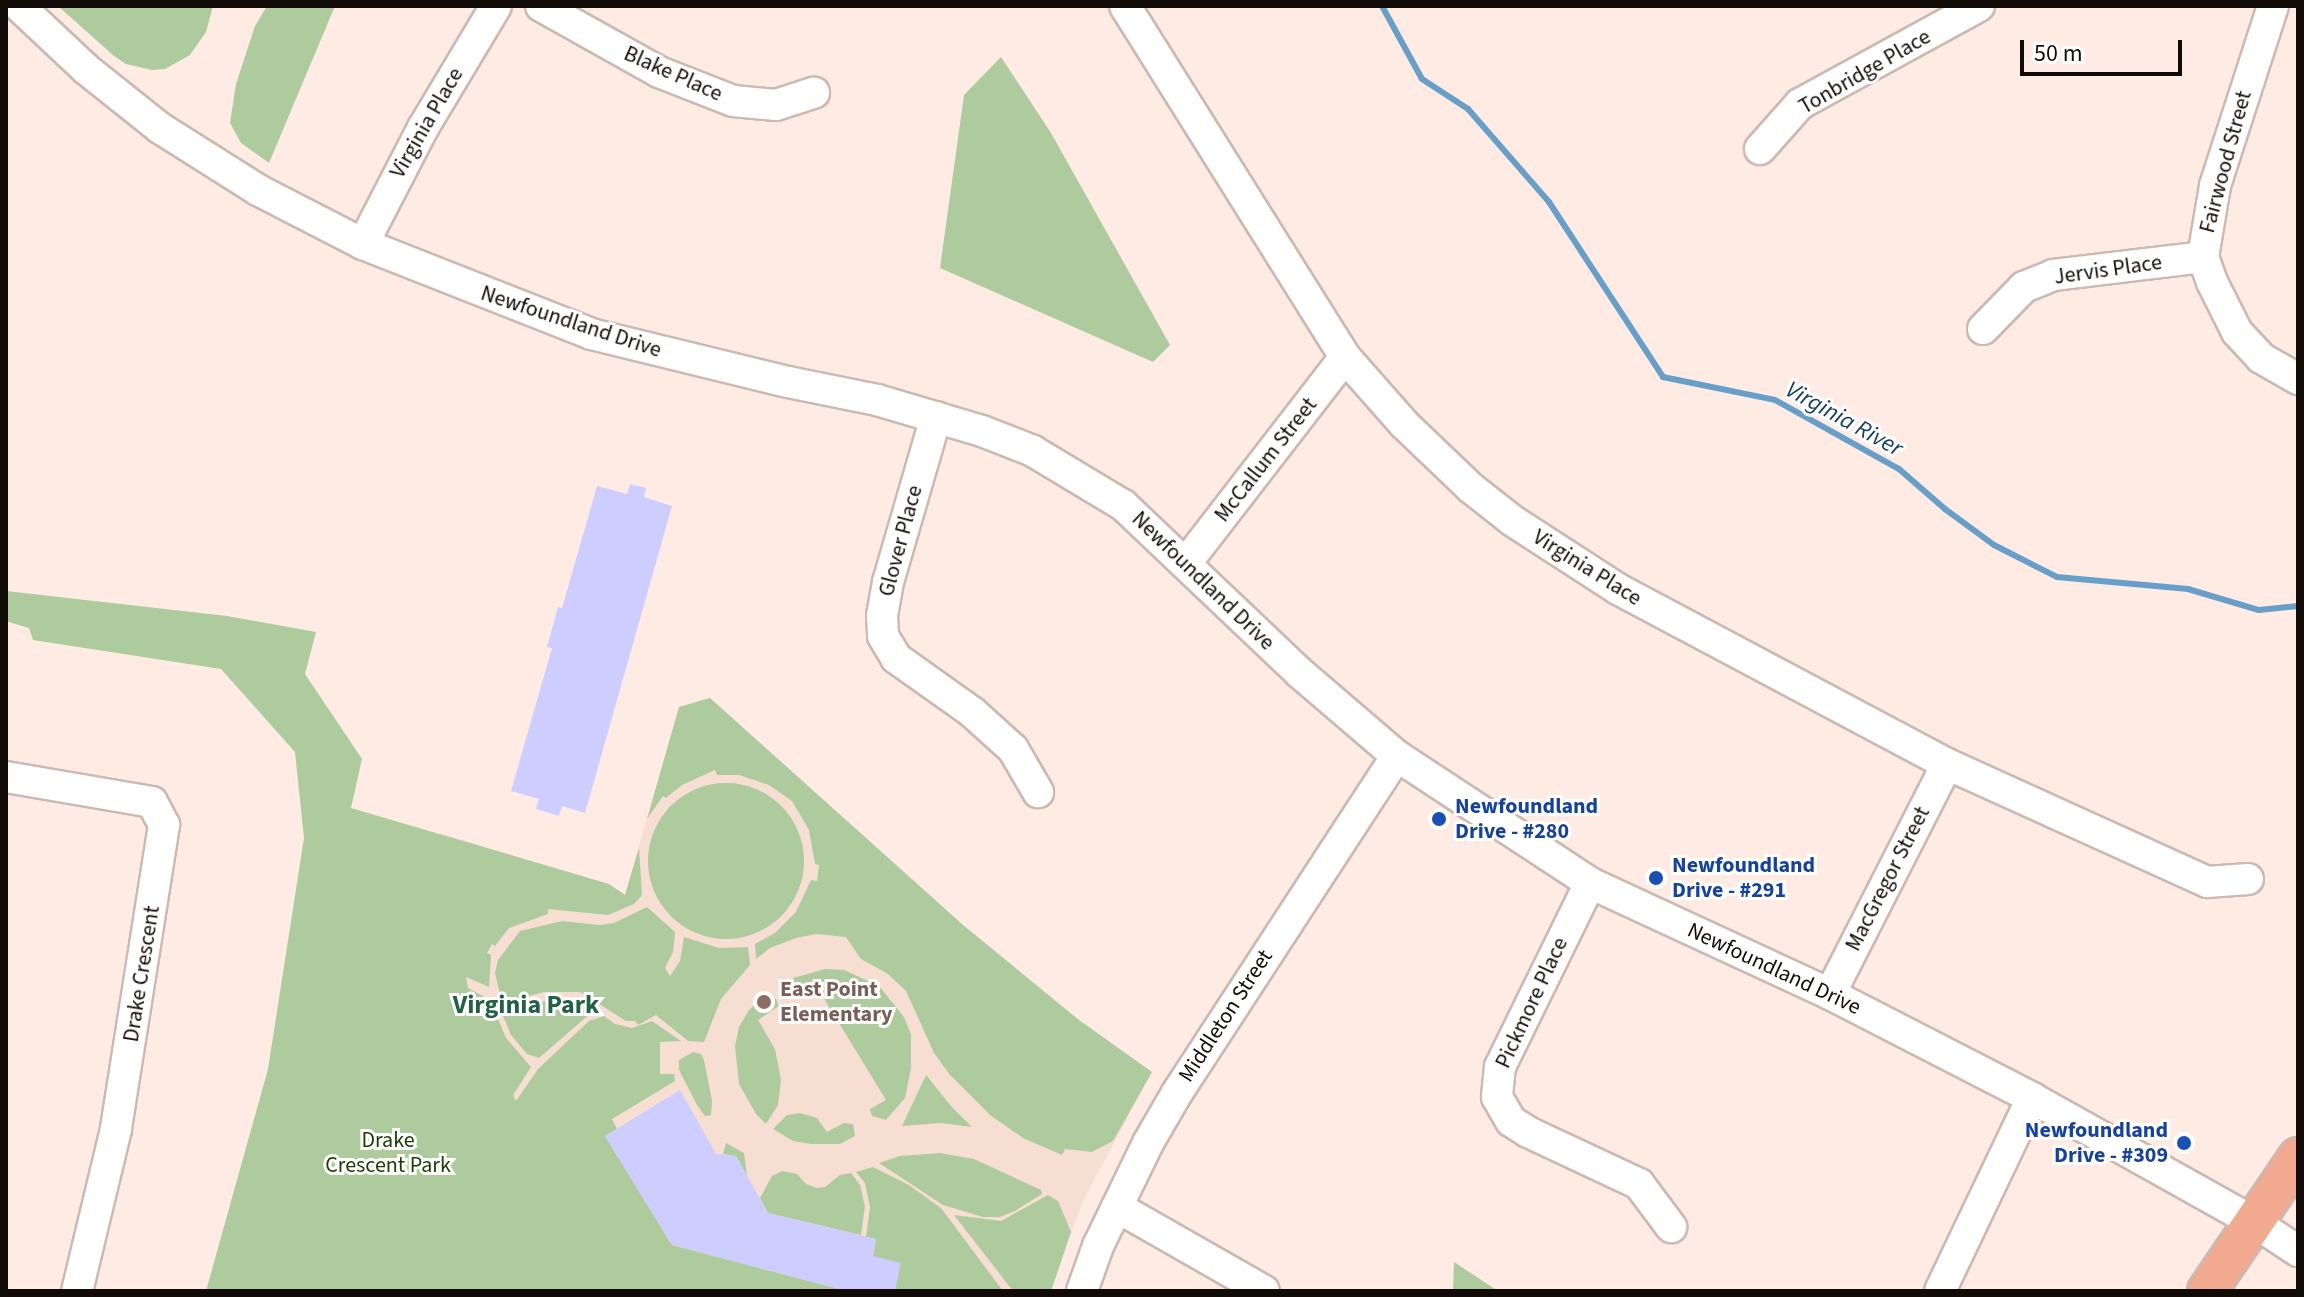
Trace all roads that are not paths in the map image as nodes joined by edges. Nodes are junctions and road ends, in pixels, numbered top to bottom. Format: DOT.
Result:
graph roads {
  1 [pos="19,6"];
  2 [pos="496,6"];
  3 [pos="541,6"];
  4 [pos="1125,6"];
  5 [pos="1979,6"];
  6 [pos="2273,6"];
  7 [pos="814,93"];
  8 [pos="1760,149"];
  9 [pos="363,244"];
  10 [pos="2203,257"];
  11 [pos="1983,329"];
  12 [pos="1345,357"];
  13 [pos="2298,379"];
  14 [pos="936,417"];
  15 [pos="1186,563"];
  16 [pos="1397,756"];
  17 [pos="1947,764"];
  18 [pos="6,777"];
  19 [pos="1038,792"];
  20 [pos="2248,879"];
  21 [pos="1590,883"];
  22 [pos="1830,994"];
  23 [pos="2032,1098"];
  24 [pos="2298,1157"];
  25 [pos="1117,1207"];
  26 [pos="2254,1222"];
  27 [pos="1671,1227"];
  28 [pos="2298,1251"];
  29 [pos="77,1291"];
  30 [pos="1082,1291"];
  31 [pos="1264,1291"];
  32 [pos="1940,1291"];
  33 [pos="2207,1291"];
  1 -- 9 [label="street, Newfoundland Drive"];
  2 -- 9 [label="street, Virginia Place"];
  3 -- 7 [label="street, Blake Place"];
  4 -- 12 [label="street, Virginia Place"];
  5 -- 8 [label="street, Tonbridge Place"];
  6 -- 10 [label="street, Fairwood Street"];
  9 -- 14 [label="street, Newfoundland Drive"];
  10 -- 11 [label="street, Jervis Place"];
  10 -- 13 [label="street, Fairwood Street"];
  12 -- 15 [label="street, McCallum Street"];
  12 -- 17 [label="street, Virginia Place"];
  14 -- 15 [label="street, Newfoundland Drive"];
  14 -- 19 [label="street, Glover Place"];
  15 -- 16 [label="street, Newfoundland Drive"];
  16 -- 21 [label="street, Newfoundland Drive"];
  16 -- 25 [label="street, Middleton Street"];
  17 -- 20 [label="street, Virginia Place"];
  17 -- 22 [label="street, MacGregor Street"];
  18 -- 29 [label="street, Drake Crescent"];
  21 -- 22 [label="street, Newfoundland Drive"];
  21 -- 27 [label="street, Pickmore Place"];
  22 -- 23 [label="street, Newfoundland Drive"];
  23 -- 26 [label="street, Newfoundland Drive"];
  23 -- 32 [label="street"];
  24 -- 26 [label="main road"];
  25 -- 30 [label="street, Middleton Street"];
  25 -- 31 [label="street"];
  26 -- 28 [label="street, Newfoundland Drive"];
  26 -- 33 [label="main road"];
}
